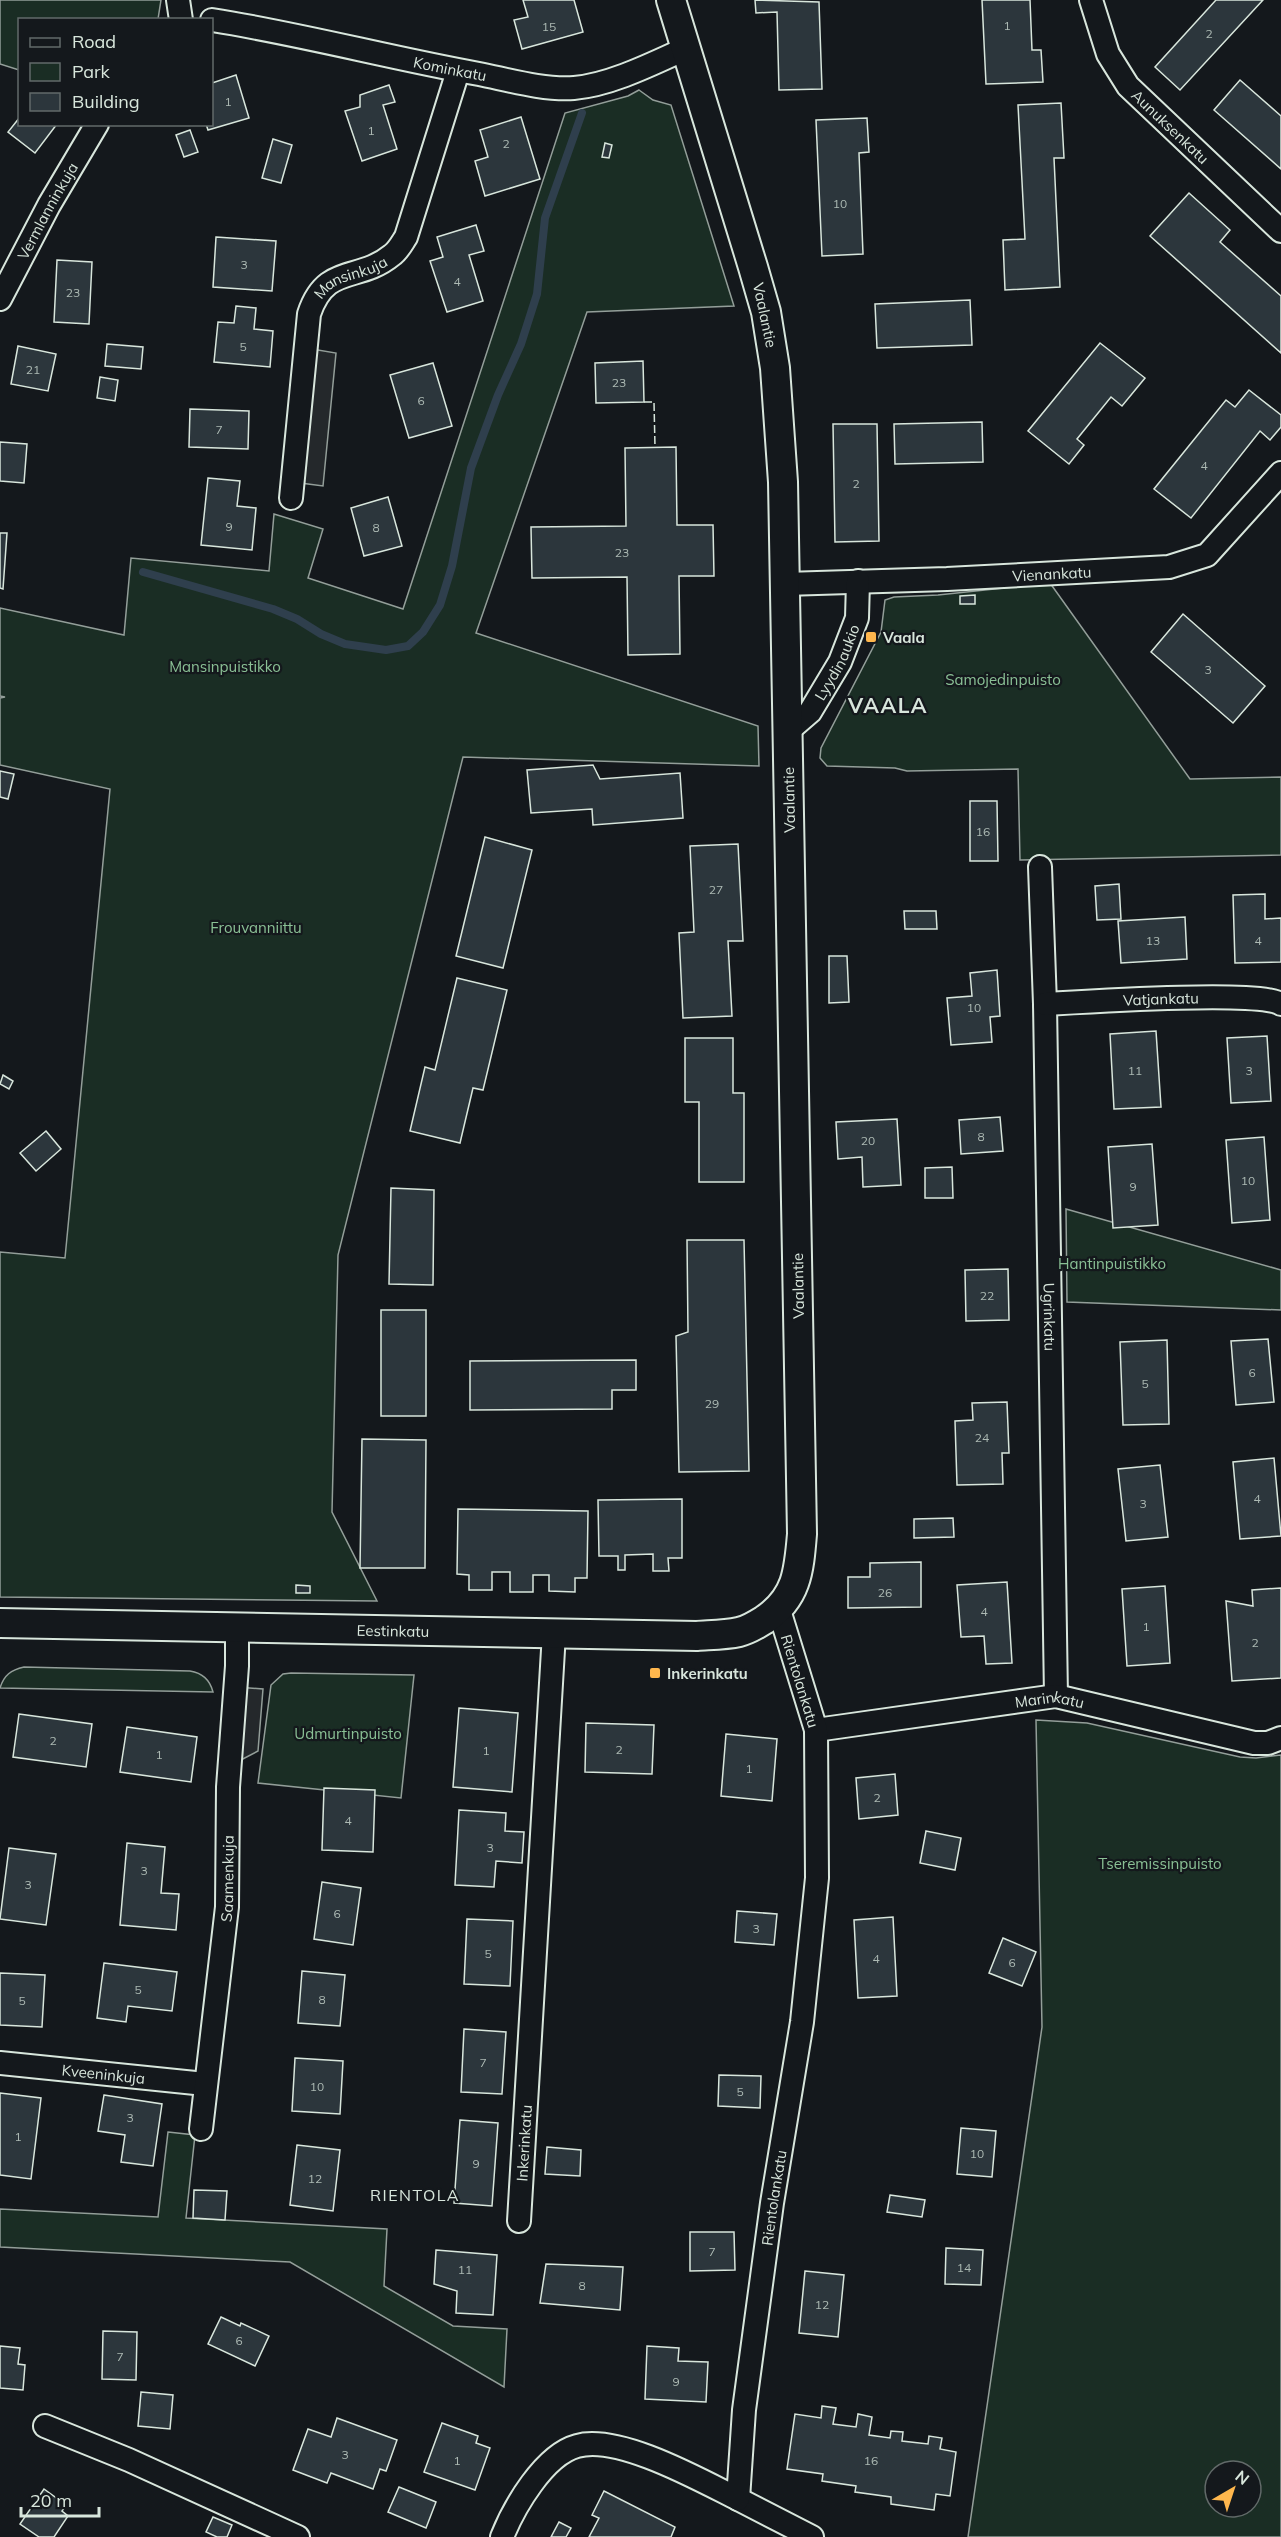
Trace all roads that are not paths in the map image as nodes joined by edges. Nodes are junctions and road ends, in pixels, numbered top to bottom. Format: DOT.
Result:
graph roads {
  1 [pos="178,0"];
  2 [pos="671,0"];
  3 [pos="1091,0"];
  4 [pos="181,18"];
  5 [pos="213,20"];
  6 [pos="685,49"];
  7 [pos="459,71"];
  8 [pos="97,126"];
  9 [pos="1281,231"];
  10 [pos="0,299"];
  11 [pos="1281,473"];
  12 [pos="291,498"];
  13 [pos="858,581"];
  14 [pos="785,584"];
  15 [pos="788,731"];
  16 [pos="1040,867"];
  17 [pos="1279,1002"];
  18 [pos="1045,1004"];
  19 [pos="778,1610"];
  20 [pos="0,1623"];
  21 [pos="237,1627"];
  22 [pos="554,1633"];
  23 [pos="1056,1696"];
  24 [pos="816,1730"];
  25 [pos="1280,1739"];
  26 [pos="0,2063"];
  27 [pos="205,2084"];
  28 [pos="201,2129"];
  29 [pos="519,2221"];
  30 [pos="45,2427"];
  31 [pos="738,2499"];
  32 [pos="298,2537"];
  33 [pos="502,2537"];
  34 [pos="813,2537"];
  1 -- 4 [label="street"];
  2 -- 6 [label="street, Vaalantie"];
  3 -- 9 [label="street, Aunuksenkatu"];
  5 -- 7 [label="street, Kominkatu"];
  6 -- 7 [label="street, Kominkatu"];
  6 -- 14 [label="street, Vaalantie"];
  7 -- 12 [label="street, Mansinkuja"];
  8 -- 10 [label="street, Vermlanninkuja"];
  11 -- 13 [label="street, Vienankatu"];
  13 -- 14 [label="street, Vienankatu"];
  13 -- 15 [label="street, Lyydinaukio"];
  14 -- 15 [label="street, Vaalantie"];
  15 -- 19 [label="street, Vaalantie"];
  16 -- 18 [label="street, Ugrinkatu"];
  17 -- 18 [label="street, Vatjankatu"];
  18 -- 23 [label="street, Ugrinkatu"];
  19 -- 22 [label="street, Eestinkatu"];
  19 -- 24 [label="street, Rientolankatu"];
  20 -- 21 [label="street, Eestinkatu"];
  21 -- 22 [label="street, Eestinkatu"];
  21 -- 27 [label="street, Saamenkuja"];
  22 -- 29 [label="street, Inkerinkatu"];
  23 -- 24 [label="street, Marinkatu"];
  23 -- 25 [label="street, Marinkatu"];
  24 -- 31 [label="street, Rientolankatu"];
  26 -- 27 [label="street, Kveeninkuja"];
  27 -- 28 [label="street, Saamenkuja"];
  30 -- 32 [label="street"];
  31 -- 33 [label="street"];
  31 -- 34 [label="street"];
}
